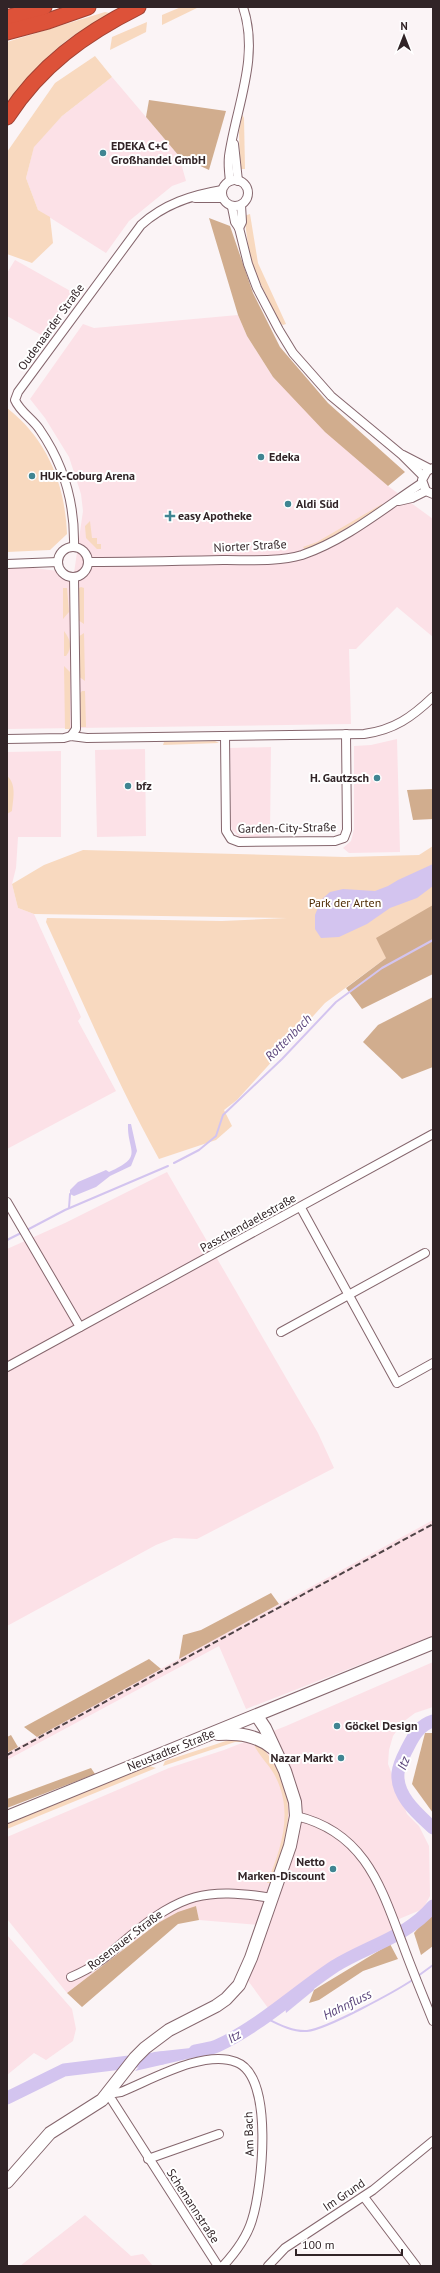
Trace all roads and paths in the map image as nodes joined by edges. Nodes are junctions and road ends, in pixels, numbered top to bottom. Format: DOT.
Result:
graph roads {
  1 [pos="44,7"];
  2 [pos="88,7"];
  3 [pos="138,7"];
  4 [pos="243,7"];
  5 [pos="7,18"];
  6 [pos="7,32"];
  7 [pos="7,117"];
  8 [pos="234,181"];
  9 [pos="222,194"];
  10 [pos="241,205"];
  11 [pos="232,206"];
  12 [pos="239,228"];
  13 [pos="7,396"];
  14 [pos="15,400"];
  15 [pos="402,455"];
  16 [pos="431,468"];
  17 [pos="426,486"];
  18 [pos="74,546"];
  19 [pos="58,562"];
  20 [pos="89,562"];
  21 [pos="7,564"];
  22 [pos="74,577"];
  23 [pos="433,697"];
  24 [pos="346,734"];
  25 [pos="71,736"];
  26 [pos="225,736"];
  27 [pos="7,739"];
  28 [pos="433,1134"];
  29 [pos="7,1202"];
  30 [pos="300,1208"];
  31 [pos="425,1252"];
  32 [pos="348,1295"];
  33 [pos="76,1329"];
  34 [pos="281,1332"];
  35 [pos="433,1363"];
  36 [pos="7,1367"];
  37 [pos="433,1643"];
  38 [pos="257,1716"];
  39 [pos="211,1734"];
  40 [pos="275,1749"];
  41 [pos="296,1816"];
  42 [pos="7,1817"];
  43 [pos="272,1898"];
  44 [pos="71,1977"];
  45 [pos="433,2021"];
  46 [pos="108,2094"];
  47 [pos="219,2134"];
  48 [pos="433,2141"];
  49 [pos="148,2159"];
  50 [pos="7,2182"];
  51 [pos="364,2197"];
  52 [pos="218,2266"];
  53 [pos="223,2266"];
  54 [pos="268,2266"];
  55 [pos="416,2266"];
  1 -- 5 [label="highway"];
  2 -- 6 [label="highway"];
  3 -- 7 [label="highway"];
  4 -- 8 [label="street"];
  8 -- 9 [label="street"];
  8 -- 10 [label="street"];
  9 -- 11 [label="street"];
  9 -- 14 [label="street, Oudenaarder Straße"];
  10 -- 11 [label="street"];
  10 -- 12 [label="street"];
  11 -- 12 [label="street"];
  12 -- 15 [label="street"];
  13 -- 14 [label="street"];
  14 -- 18 [label="street"];
  15 -- 16 [label="street"];
  15 -- 17 [label="street"];
  16 -- 17 [label="street, Niorter Straße"];
  17 -- 20 [label="street, Niorter Straße"];
  18 -- 19 [label="street"];
  18 -- 20 [label="street"];
  19 -- 21 [label="street"];
  19 -- 22 [label="street"];
  20 -- 22 [label="street"];
  22 -- 25 [label="street"];
  23 -- 24 [label="street"];
  24 -- 26 [label="street"];
  24 -- 26 [label="street, Garden-City-Straße"];
  25 -- 26 [label="street"];
  25 -- 27 [label="street"];
  28 -- 30 [label="street, Passchendaelestraße"];
  29 -- 33 [label="street"];
  30 -- 32 [label="street"];
  30 -- 33 [label="street, Passchendaelestraße"];
  31 -- 32 [label="street"];
  32 -- 34 [label="street"];
  32 -- 35 [label="street"];
  33 -- 36 [label="street, Passchendaelestraße"];
  37 -- 38 [label="street, Neustadter Straße"];
  38 -- 39 [label="street, Neustadter Straße"];
  38 -- 40 [label="street"];
  39 -- 40 [label="street"];
  39 -- 42 [label="street, Neustadter Straße"];
  40 -- 41 [label="street"];
  41 -- 43 [label="street"];
  41 -- 45 [label="street"];
  43 -- 44 [label="street, Rosenauer Straße"];
  43 -- 46 [label="street"];
  46 -- 49 [label="street, Schemannstraße"];
  46 -- 50 [label="street"];
  46 -- 53 [label="street, Am Bach"];
  47 -- 49 [label="street, Schemannstraße"];
  48 -- 51 [label="street, Im Grund"];
  49 -- 52 [label="street, Schemannstraße"];
  51 -- 54 [label="street, Im Grund"];
  51 -- 55 [label="street"];
}
